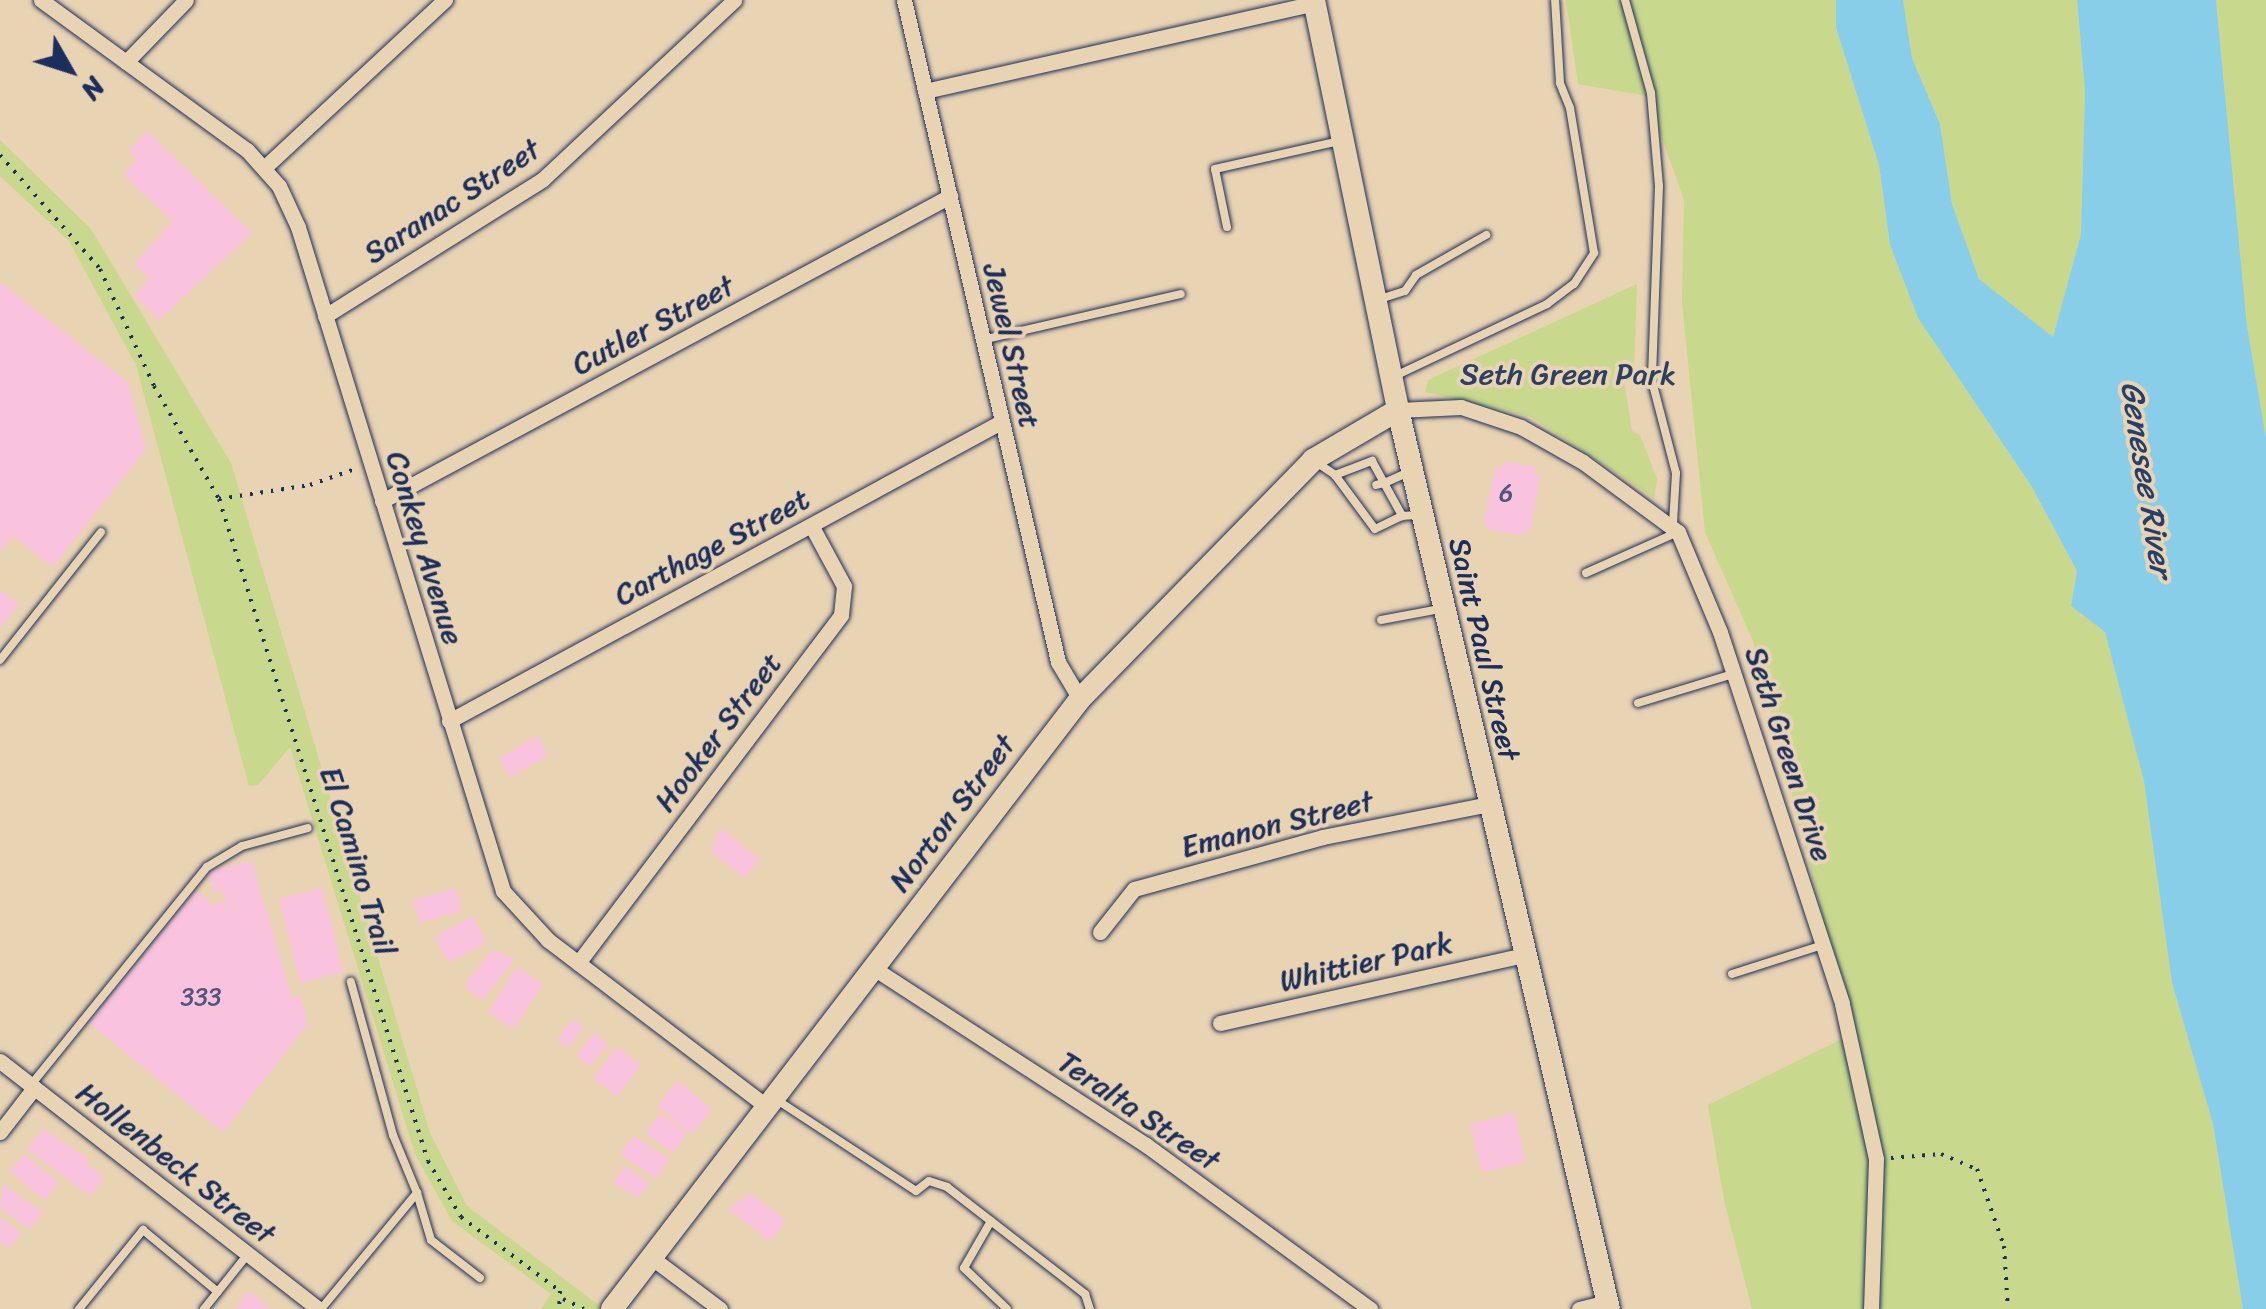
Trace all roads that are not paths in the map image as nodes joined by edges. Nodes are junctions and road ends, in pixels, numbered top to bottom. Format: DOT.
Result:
graph roads {
  1 [pos="41,0"];
  2 [pos="186,0"];
  3 [pos="444,0"];
  4 [pos="734,0"];
  5 [pos="904,0"];
  6 [pos="1554,0"];
  7 [pos="1625,0"];
  8 [pos="1319,1"];
  9 [pos="126,62"];
  10 [pos="924,91"];
  11 [pos="1343,140"];
  12 [pos="264,166"];
  13 [pos="950,196"];
  14 [pos="1227,226"];
  15 [pos="1486,235"];
  16 [pos="1181,294"];
  17 [pos="1376,300"];
  18 [pos="325,316"];
  19 [pos="982,340"];
  20 [pos="1392,377"];
  21 [pos="1398,410"];
  22 [pos="1001,422"];
  23 [pos="1313,460"];
  24 [pos="1412,471"];
  25 [pos="1334,475"];
  26 [pos="1380,484"];
  27 [pos="382,501"];
  28 [pos="1403,512"];
  29 [pos="811,524"];
  30 [pos="1675,527"];
  31 [pos="101,532"];
  32 [pos="1586,572"];
  33 [pos="1444,608"];
  34 [pos="1382,620"];
  35 [pos="0,660"];
  36 [pos="1734,674"];
  37 [pos="1080,699"];
  38 [pos="1638,703"];
  39 [pos="448,721"];
  40 [pos="1488,804"];
  41 [pos="308,828"];
  42 [pos="1100,932"];
  43 [pos="1823,945"];
  44 [pos="1524,954"];
  45 [pos="578,962"];
  46 [pos="872,967"];
  47 [pos="1732,974"];
  48 [pos="351,982"];
  49 [pos="1220,1023"];
  50 [pos="0,1061"];
  51 [pos="33,1086"];
  52 [pos="770,1101"];
  53 [pos="0,1132"];
  54 [pos="417,1192"];
  55 [pos="990,1221"];
  56 [pos="248,1254"];
  57 [pos="652,1258"];
  58 [pos="480,1278"];
  59 [pos="218,1292"];
  60 [pos="1609,1306"];
  61 [pos="79,1309"];
  62 [pos="204,1309"];
  63 [pos="320,1309"];
  64 [pos="612,1309"];
  65 [pos="720,1309"];
  66 [pos="1007,1309"];
  67 [pos="1090,1309"];
  68 [pos="1370,1309"];
  69 [pos="1579,1309"];
  70 [pos="1872,1309"];
  1 -- 9 [label="street, Conkey Avenue"];
  2 -- 9 [label="street"];
  3 -- 12 [label="street"];
  4 -- 18 [label="street, Saranac Street"];
  5 -- 10 [label="street, Jewel Street"];
  6 -- 20 [label="lane"];
  7 -- 30 [label="lane"];
  8 -- 10 [label="street"];
  8 -- 11 [label="main road, Saint Paul Street"];
  9 -- 12 [label="street, Conkey Avenue"];
  10 -- 13 [label="street, Jewel Street"];
  11 -- 14 [label="lane"];
  11 -- 17 [label="main road, Saint Paul Street"];
  12 -- 18 [label="street, Conkey Avenue"];
  13 -- 19 [label="street, Jewel Street"];
  13 -- 27 [label="street, Cutler Street"];
  15 -- 17 [label="lane"];
  16 -- 19 [label="lane"];
  17 -- 20 [label="main road, Saint Paul Street"];
  18 -- 27 [label="street, Conkey Avenue"];
  19 -- 22 [label="street, Jewel Street"];
  20 -- 21 [label="main road, Saint Paul Street"];
  21 -- 23 [label="main road, Norton Street"];
  21 -- 24 [label="main road, Saint Paul Street"];
  21 -- 30 [label="street"];
  22 -- 29 [label="street, Carthage Street"];
  22 -- 37 [label="street, Jewel Street"];
  23 -- 25 [label="lane"];
  23 -- 37 [label="main road, Norton Street"];
  24 -- 26 [label="lane"];
  24 -- 28 [label="main road, Saint Paul Street"];
  25 -- 26 [label="lane"];
  25 -- 28 [label="lane"];
  26 -- 28 [label="lane"];
  27 -- 39 [label="street, Conkey Avenue"];
  28 -- 33 [label="main road, Saint Paul Street"];
  29 -- 39 [label="street, Carthage Street"];
  29 -- 45 [label="street, Hooker Street"];
  30 -- 32 [label="lane"];
  30 -- 36 [label="street, Seth Green Drive"];
  31 -- 35 [label="lane"];
  33 -- 34 [label="lane"];
  33 -- 40 [label="main road, Saint Paul Street"];
  36 -- 38 [label="lane"];
  36 -- 43 [label="street, Seth Green Drive"];
  37 -- 46 [label="main road, Norton Street"];
  39 -- 45 [label="street, Conkey Avenue"];
  40 -- 42 [label="street, Emanon Street"];
  40 -- 44 [label="main road, Saint Paul Street"];
  41 -- 51 [label="lane"];
  43 -- 47 [label="lane"];
  43 -- 70 [label="street, Seth Green Drive"];
  44 -- 49 [label="street, Whittier Park"];
  44 -- 60 [label="main road, Saint Paul Street"];
  45 -- 52 [label="street, Conkey Avenue"];
  46 -- 52 [label="main road, Norton Street"];
  46 -- 68 [label="street, Teralta Street"];
  48 -- 54 [label="lane"];
  50 -- 51 [label="street, Hollenbeck Street"];
  51 -- 53 [label="street"];
  51 -- 56 [label="street, Hollenbeck Street"];
  52 -- 55 [label="lane"];
  52 -- 57 [label="main road, Norton Street"];
  54 -- 58 [label="lane"];
  54 -- 63 [label="lane"];
  55 -- 66 [label="lane"];
  55 -- 67 [label="lane"];
  56 -- 59 [label="lane"];
  56 -- 63 [label="street, Hollenbeck Street"];
  57 -- 64 [label="main road, Norton Street"];
  57 -- 65 [label="street"];
  59 -- 61 [label="lane"];
  59 -- 62 [label="lane"];
  60 -- 69 [label="street"];
}
